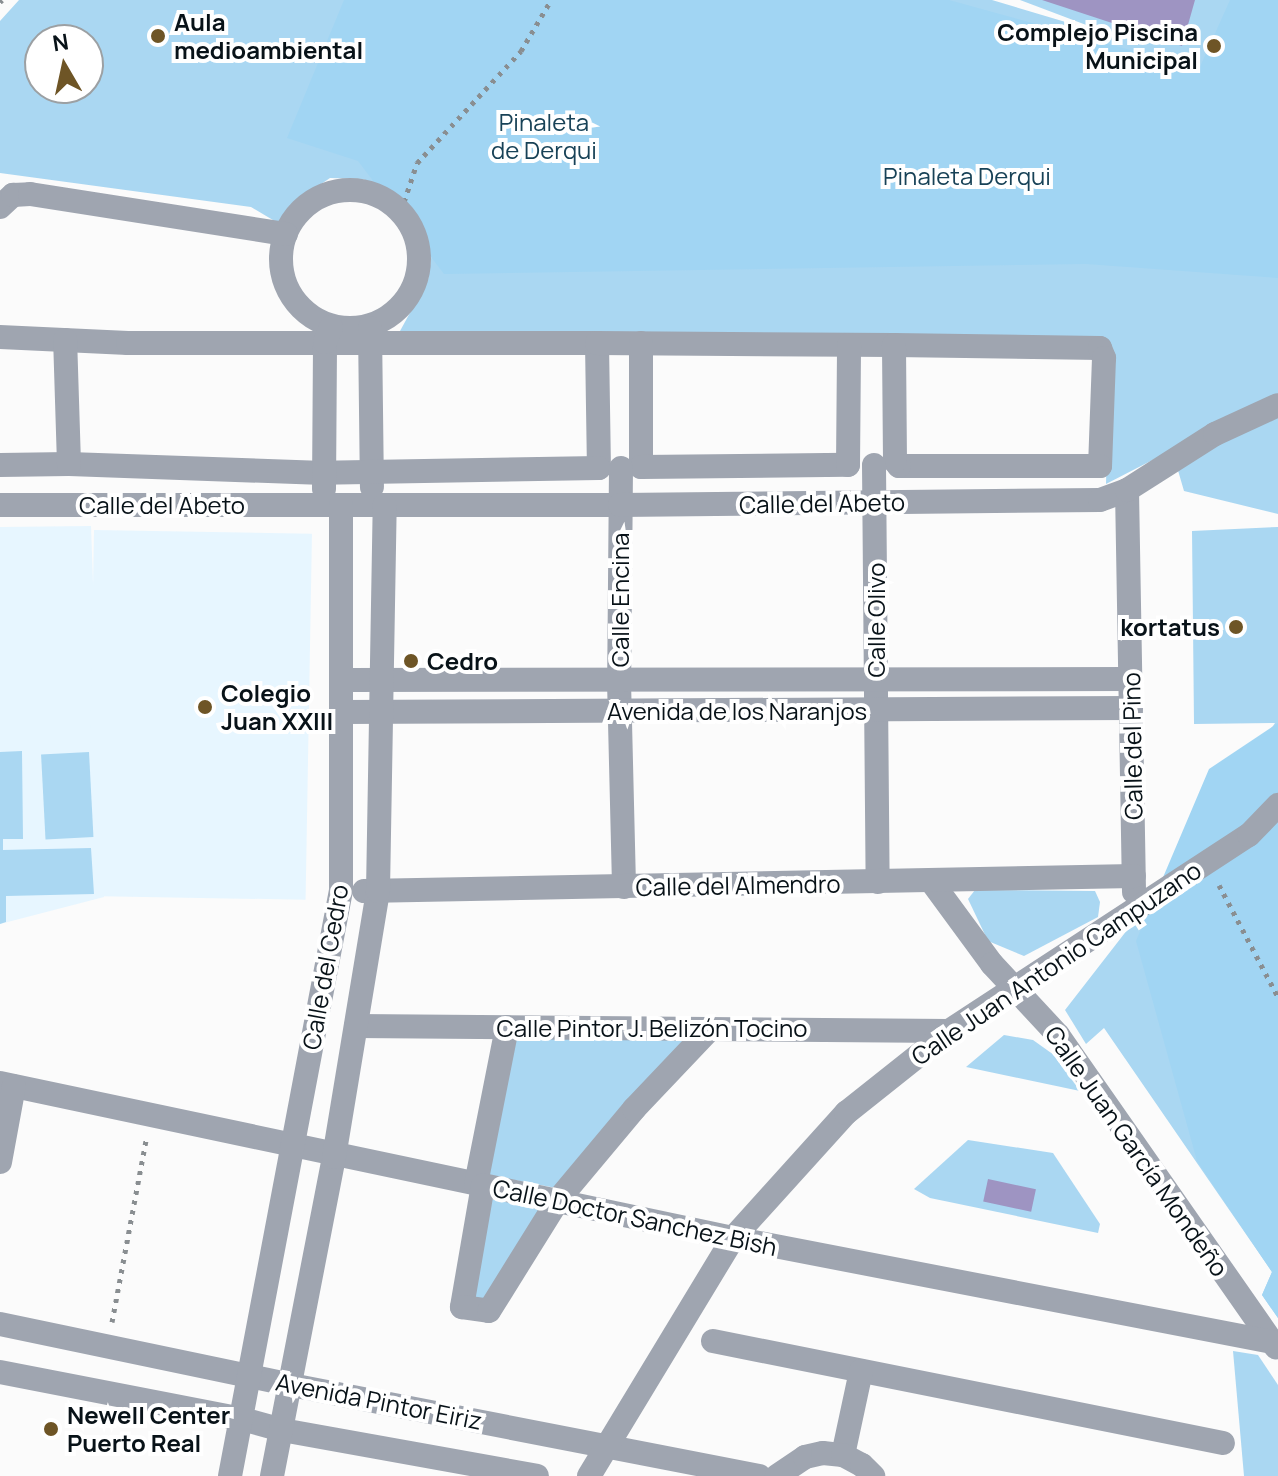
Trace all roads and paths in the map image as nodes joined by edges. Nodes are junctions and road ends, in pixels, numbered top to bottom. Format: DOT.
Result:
graph roads {
  1 [pos="551,0"];
  2 [pos="0,207"];
  3 [pos="401,211"];
  4 [pos="286,234"];
  5 [pos="328,334"];
  6 [pos="370,334"];
  7 [pos="0,337"];
  8 [pos="65,340"];
  9 [pos="597,343"];
  10 [pos="641,343"];
  11 [pos="849,345"];
  12 [pos="894,345"];
  13 [pos="1278,405"];
  14 [pos="69,464"];
  15 [pos="0,465"];
  16 [pos="848,465"];
  17 [pos="874,465"];
  18 [pos="899,466"];
  19 [pos="620,467"];
  20 [pos="372,470"];
  21 [pos="324,473"];
  22 [pos="1127,490"];
  23 [pos="876,502"];
  24 [pos="0,505"];
  25 [pos="333,505"];
  26 [pos="379,505"];
  27 [pos="620,505"];
  28 [pos="1131,679"];
  29 [pos="343,680"];
  30 [pos="382,681"];
  31 [pos="619,681"];
  32 [pos="876,682"];
  33 [pos="1131,708"];
  34 [pos="620,710"];
  35 [pos="877,711"];
  36 [pos="343,712"];
  37 [pos="381,712"];
  38 [pos="1278,805"];
  39 [pos="1134,876"];
  40 [pos="931,881"];
  41 [pos="1217,881"];
  42 [pos="878,882"];
  43 [pos="624,887"];
  44 [pos="341,890"];
  45 [pos="378,891"];
  46 [pos="1135,907"];
  47 [pos="1013,988"];
  48 [pos="1278,997"];
  49 [pos="356,1026"];
  50 [pos="507,1027"];
  51 [pos="710,1029"];
  52 [pos="949,1031"];
  53 [pos="7,1084"];
  54 [pos="151,1115"];
  55 [pos="292,1145"];
  56 [pos="334,1157"];
  57 [pos="0,1162"];
  58 [pos="480,1185"];
  59 [pos="558,1200"];
  60 [pos="733,1238"];
  61 [pos="0,1324"];
  62 [pos="713,1341"];
  63 [pos="1275,1346"];
  64 [pos="107,1348"];
  65 [pos="861,1371"];
  66 [pos="0,1372"];
  67 [pos="251,1376"];
  68 [pos="291,1385"];
  69 [pos="242,1419"];
  70 [pos="282,1430"];
  71 [pos="1223,1443"];
  72 [pos="608,1444"];
  73 [pos="843,1455"];
  74 [pos="230,1476"];
  75 [pos="272,1476"];
  76 [pos="537,1476"];
  77 [pos="589,1476"];
  78 [pos="759,1476"];
  79 [pos="777,1476"];
  80 [pos="873,1476"];
  1 -- 3 [label="path"];
  2 -- 4 [label="street"];
  3 -- 4 [label="street"];
  3 -- 6 [label="street"];
  4 -- 5 [label="street"];
  5 -- 6 [label="street"];
  5 -- 8 [label="street"];
  5 -- 21 [label="street, Calle del Cedro"];
  6 -- 9 [label="street"];
  6 -- 20 [label="street, Calle del Cedro"];
  7 -- 8 [label="street"];
  8 -- 14 [label="street"];
  9 -- 10 [label="street"];
  9 -- 19 [label="street"];
  10 -- 11 [label="street"];
  10 -- 19 [label="street"];
  11 -- 12 [label="street"];
  11 -- 16 [label="street"];
  12 -- 18 [label="street"];
  12 -- 18 [label="street"];
  13 -- 22 [label="street, Calle del Abeto"];
  14 -- 15 [label="street"];
  14 -- 21 [label="street"];
  16 -- 17 [label="street"];
  16 -- 19 [label="street"];
  17 -- 18 [label="street"];
  17 -- 23 [label="street, Calle Olivo"];
  19 -- 20 [label="street"];
  19 -- 27 [label="street, Calle Encina"];
  20 -- 21 [label="street"];
  20 -- 26 [label="street, Calle del Cedro"];
  21 -- 25 [label="street, Calle del Cedro"];
  22 -- 23 [label="street, Calle del Abeto"];
  22 -- 28 [label="street, Calle del Pino"];
  23 -- 27 [label="street, Calle del Abeto"];
  23 -- 32 [label="street, Calle Olivo"];
  24 -- 25 [label="street, Calle del Abeto"];
  25 -- 26 [label="street, Calle del Abeto"];
  25 -- 29 [label="street, Calle del Cedro"];
  26 -- 27 [label="street, Calle del Abeto"];
  26 -- 30 [label="street, Calle del Cedro"];
  27 -- 31 [label="street, Calle Encina"];
  28 -- 32 [label="street, Avenida de los Naranjos"];
  28 -- 33 [label="street, Calle del Pino"];
  29 -- 30 [label="street, Avenida de los Naranjos"];
  29 -- 36 [label="street, Calle del Cedro"];
  30 -- 31 [label="street, Avenida de los Naranjos"];
  30 -- 37 [label="street, Calle del Cedro"];
  31 -- 32 [label="street, Avenida de los Naranjos"];
  31 -- 34 [label="street, Calle Encina"];
  32 -- 35 [label="street, Calle Olivo"];
  33 -- 35 [label="street, Avenida de los Naranjos"];
  33 -- 39 [label="street, Calle del Pino"];
  34 -- 35 [label="street, Avenida de los Naranjos"];
  34 -- 37 [label="street, Avenida de los Naranjos"];
  34 -- 43 [label="street, Calle Encina"];
  35 -- 42 [label="street, Calle Olivo"];
  36 -- 37 [label="street, Avenida de los Naranjos"];
  36 -- 44 [label="street, Calle del Cedro"];
  37 -- 45 [label="street, Calle del Cedro"];
  38 -- 46 [label="street, Calle Juan Antonio Campuzano"];
  39 -- 40 [label="street, Calle del Almendro"];
  39 -- 46 [label="street, Calle del Pino"];
  40 -- 42 [label="street, Calle del Almendro"];
  40 -- 47 [label="street, Calle Juan García Mondeño"];
  41 -- 48 [label="path"];
  42 -- 43 [label="street, Calle del Almendro"];
  43 -- 45 [label="street, Calle del Almendro"];
  44 -- 45 [label="street, Calle del Almendro"];
  44 -- 55 [label="street, Calle del Cedro"];
  45 -- 49 [label="street, Calle del Cedro"];
  46 -- 47 [label="street, Calle Juan Antonio Campuzano"];
  47 -- 52 [label="street, Calle Juan Antonio Campuzano"];
  47 -- 63 [label="street, Calle Juan García Mondeño"];
  49 -- 50 [label="street, Calle Pintor J. Belizón Tocino"];
  49 -- 56 [label="street, Calle del Cedro"];
  50 -- 51 [label="street, Calle Pintor J. Belizón Tocino"];
  50 -- 58 [label="street"];
  51 -- 52 [label="street, Calle Pintor J. Belizón Tocino"];
  51 -- 59 [label="street"];
  52 -- 60 [label="street, Calle Juan Antonio Campuzano"];
  53 -- 54 [label="street, Calle Doctor Sanchez Bish"];
  53 -- 57 [label="street"];
  54 -- 55 [label="street, Calle Doctor Sanchez Bish"];
  54 -- 64 [label="path"];
  55 -- 56 [label="street, Calle Doctor Sanchez Bish"];
  55 -- 67 [label="street, Calle del Cedro"];
  56 -- 58 [label="street, Calle Doctor Sanchez Bish"];
  56 -- 68 [label="street, Calle del Cedro"];
  58 -- 59 [label="street, Calle Doctor Sanchez Bish"];
  58 -- 59 [label="street"];
  59 -- 60 [label="street, Calle Doctor Sanchez Bish"];
  60 -- 63 [label="street, Calle Doctor Sanchez Bish"];
  60 -- 72 [label="street, Calle Juan Antonio Campuzano"];
  61 -- 64 [label="street, Avenida Pintor Eiriz"];
  62 -- 65 [label="street"];
  64 -- 67 [label="street, Avenida Pintor Eiriz"];
  65 -- 71 [label="street"];
  65 -- 73 [label="street"];
  66 -- 69 [label="street, Avenida Pintor Eiriz"];
  67 -- 68 [label="street, Avenida Pintor Eiriz"];
  67 -- 69 [label="street, Calle del Cedro"];
  68 -- 70 [label="street, Calle del Cedro"];
  68 -- 72 [label="street, Avenida Pintor Eiriz"];
  69 -- 70 [label="street, Avenida Pintor Eiriz"];
  69 -- 74 [label="street, Calle del Cedro"];
  70 -- 75 [label="street, Calle del Cedro"];
  70 -- 76 [label="street, Avenida Pintor Eiriz"];
  72 -- 77 [label="street, Calle Juan Antonio Campuzano"];
  72 -- 78 [label="street, Avenida Pintor Eiriz"];
  73 -- 79 [label="street"];
  73 -- 80 [label="street"];
}
